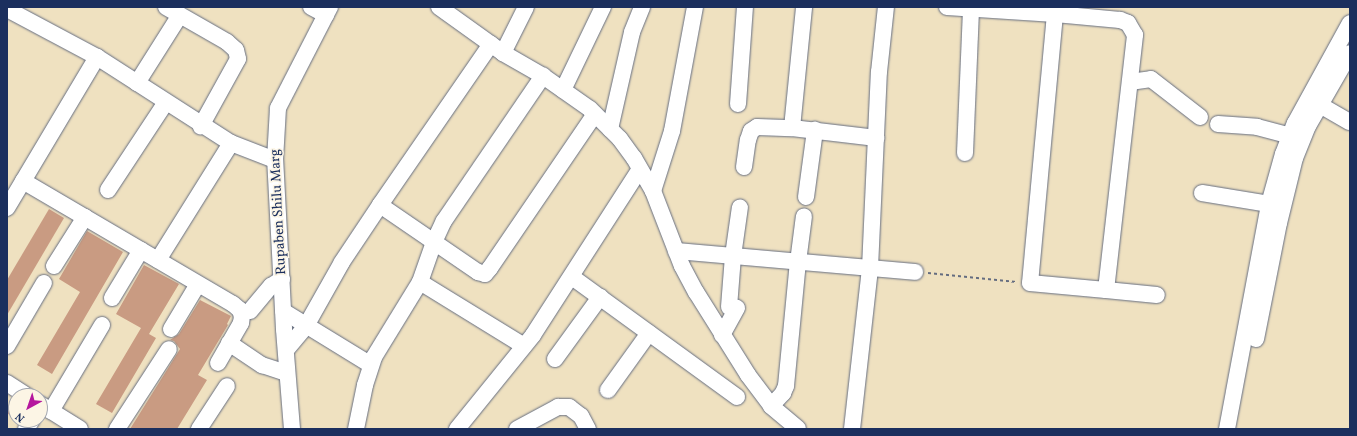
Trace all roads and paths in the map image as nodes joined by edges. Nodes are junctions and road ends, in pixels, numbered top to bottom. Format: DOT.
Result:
graph roads {
  1 [pos="166,7"];
  2 [pos="312,7"];
  3 [pos="439,7"];
  4 [pos="526,7"];
  5 [pos="603,7"];
  6 [pos="642,7"];
  7 [pos="695,7"];
  8 [pos="745,7"];
  9 [pos="804,7"];
  10 [pos="886,7"];
  11 [pos="947,7"];
  12 [pos="971,8"];
  13 [pos="17,10"];
  14 [pos="328,11"];
  15 [pos="1056,11"];
  16 [pos="180,15"];
  17 [pos="1350,23"];
  18 [pos="497,48"];
  19 [pos="1350,53"];
  20 [pos="97,57"];
  21 [pos="543,76"];
  22 [pos="1130,82"];
  23 [pos="137,83"];
  24 [pos="563,90"];
  25 [pos="166,102"];
  26 [pos="738,104"];
  27 [pos="1320,105"];
  28 [pos="595,114"];
  29 [pos="1200,117"];
  30 [pos="1350,122"];
  31 [pos="1218,124"];
  32 [pos="201,126"];
  33 [pos="792,128"];
  34 [pos="610,129"];
  35 [pos="815,130"];
  36 [pos="1296,137"];
  37 [pos="876,138"];
  38 [pos="231,143"];
  39 [pos="965,153"];
  40 [pos="275,160"];
  41 [pos="744,167"];
  42 [pos="640,169"];
  43 [pos="23,181"];
  44 [pos="108,190"];
  45 [pos="653,191"];
  46 [pos="1202,193"];
  47 [pos="806,197"];
  48 [pos="380,204"];
  49 [pos="1269,204"];
  50 [pos="740,207"];
  51 [pos="7,208"];
  52 [pos="804,216"];
  53 [pos="85,217"];
  54 [pos="434,242"];
  55 [pos="141,250"];
  56 [pos="676,251"];
  57 [pos="733,256"];
  58 [pos="158,260"];
  59 [pos="798,262"];
  60 [pos="54,266"];
  61 [pos="870,268"];
  62 [pos="915,272"];
  63 [pos="572,277"];
  64 [pos="282,279"];
  65 [pos="420,282"];
  66 [pos="44,283"];
  67 [pos="1030,283"];
  68 [pos="198,284"];
  69 [pos="1106,290"];
  70 [pos="1157,295"];
  71 [pos="600,297"];
  72 [pos="112,298"];
  73 [pos="250,311"];
  74 [pos="283,312"];
  75 [pos="102,325"];
  76 [pos="306,326"];
  77 [pos="171,329"];
  78 [pos="649,333"];
  79 [pos="722,335"];
  80 [pos="229,343"];
  81 [pos="7,346"];
  82 [pos="524,346"];
  83 [pos="169,349"];
  84 [pos="286,350"];
  85 [pos="555,359"];
  86 [pos="218,363"];
  87 [pos="371,365"];
  88 [pos="287,373"];
  89 [pos="227,386"];
  90 [pos="608,390"];
  91 [pos="737,397"];
  92 [pos="48,400"];
  93 [pos="771,406"];
  94 [pos="48,410"];
  95 [pos="80,429"];
  96 [pos="118,429"];
  97 [pos="199,429"];
  98 [pos="292,429"];
  99 [pos="356,429"];
  100 [pos="457,429"];
  101 [pos="517,429"];
  102 [pos="588,429"];
  103 [pos="798,429"];
  104 [pos="852,429"];
  105 [pos="1226,429"];
  106 [pos="1238,429"];
  1 -- 16 [label="street"];
  2 -- 14 [label="street"];
  3 -- 18 [label="street"];
  4 -- 18 [label="street"];
  5 -- 24 [label="street"];
  6 -- 34 [label="street"];
  7 -- 45 [label="street"];
  8 -- 26 [label="street"];
  9 -- 33 [label="street"];
  10 -- 37 [label="street"];
  11 -- 12 [label="street"];
  12 -- 15 [label="street"];
  12 -- 39 [label="street"];
  13 -- 20 [label="street"];
  14 -- 40 [label="street, Rupaben Shilu Marg"];
  15 -- 22 [label="street"];
  15 -- 67 [label="street"];
  16 -- 23 [label="street"];
  16 -- 32 [label="street"];
  17 -- 36 [label="street"];
  18 -- 21 [label="street"];
  18 -- 48 [label="street"];
  19 -- 27 [label="street"];
  20 -- 23 [label="street"];
  20 -- 43 [label="street"];
  21 -- 24 [label="street"];
  21 -- 54 [label="street"];
  22 -- 29 [label="street"];
  22 -- 69 [label="street"];
  23 -- 25 [label="street"];
  24 -- 28 [label="street"];
  25 -- 32 [label="street"];
  25 -- 44 [label="street"];
  27 -- 30 [label="street"];
  27 -- 36 [label="street"];
  28 -- 34 [label="street"];
  28 -- 54 [label="street"];
  31 -- 36 [label="street"];
  32 -- 38 [label="street"];
  33 -- 35 [label="street"];
  33 -- 41 [label="street"];
  34 -- 42 [label="street"];
  35 -- 37 [label="street"];
  35 -- 47 [label="street"];
  36 -- 49 [label="street"];
  36 -- 106 [label="street"];
  37 -- 61 [label="street"];
  38 -- 40 [label="street"];
  38 -- 58 [label="street"];
  40 -- 64 [label="street, Rupaben Shilu Marg"];
  42 -- 45 [label="street"];
  42 -- 63 [label="street"];
  43 -- 51 [label="street"];
  43 -- 53 [label="street"];
  45 -- 56 [label="street"];
  46 -- 49 [label="street"];
  48 -- 54 [label="street"];
  48 -- 76 [label="street"];
  49 -- 105 [label="street"];
  50 -- 57 [label="street"];
  52 -- 59 [label="street"];
  53 -- 55 [label="street"];
  53 -- 60 [label="street"];
  54 -- 65 [label="street"];
  55 -- 58 [label="street"];
  55 -- 72 [label="street"];
  56 -- 57 [label="street"];
  56 -- 79 [label="street"];
  57 -- 59 [label="street"];
  57 -- 79 [label="street"];
  58 -- 68 [label="street"];
  59 -- 61 [label="street"];
  59 -- 93 [label="street"];
  61 -- 62 [label="street"];
  61 -- 104 [label="street"];
  62 -- 67 [label="path"];
  63 -- 71 [label="street"];
  63 -- 82 [label="street"];
  64 -- 73 [label="street"];
  64 -- 74 [label="street, Rupaben Shilu Marg"];
  65 -- 82 [label="street"];
  65 -- 87 [label="street"];
  66 -- 81 [label="street"];
  67 -- 69 [label="street"];
  68 -- 77 [label="street"];
  68 -- 80 [label="street"];
  69 -- 70 [label="street"];
  71 -- 78 [label="street"];
  71 -- 85 [label="street"];
  74 -- 76 [label="street"];
  74 -- 84 [label="street, Rupaben Shilu Marg"];
  75 -- 92 [label="street"];
  76 -- 84 [label="street"];
  76 -- 87 [label="street"];
  78 -- 90 [label="street"];
  78 -- 91 [label="street"];
  79 -- 93 [label="street"];
  80 -- 86 [label="street"];
  80 -- 88 [label="street"];
  82 -- 100 [label="street"];
  83 -- 96 [label="street"];
  84 -- 88 [label="street, Rupaben Shilu Marg"];
  87 -- 99 [label="street"];
  88 -- 98 [label="street, Rupaben Shilu Marg"];
  89 -- 97 [label="street"];
  93 -- 103 [label="street"];
  94 -- 95 [label="street"];
  101 -- 102 [label="street"];
}
